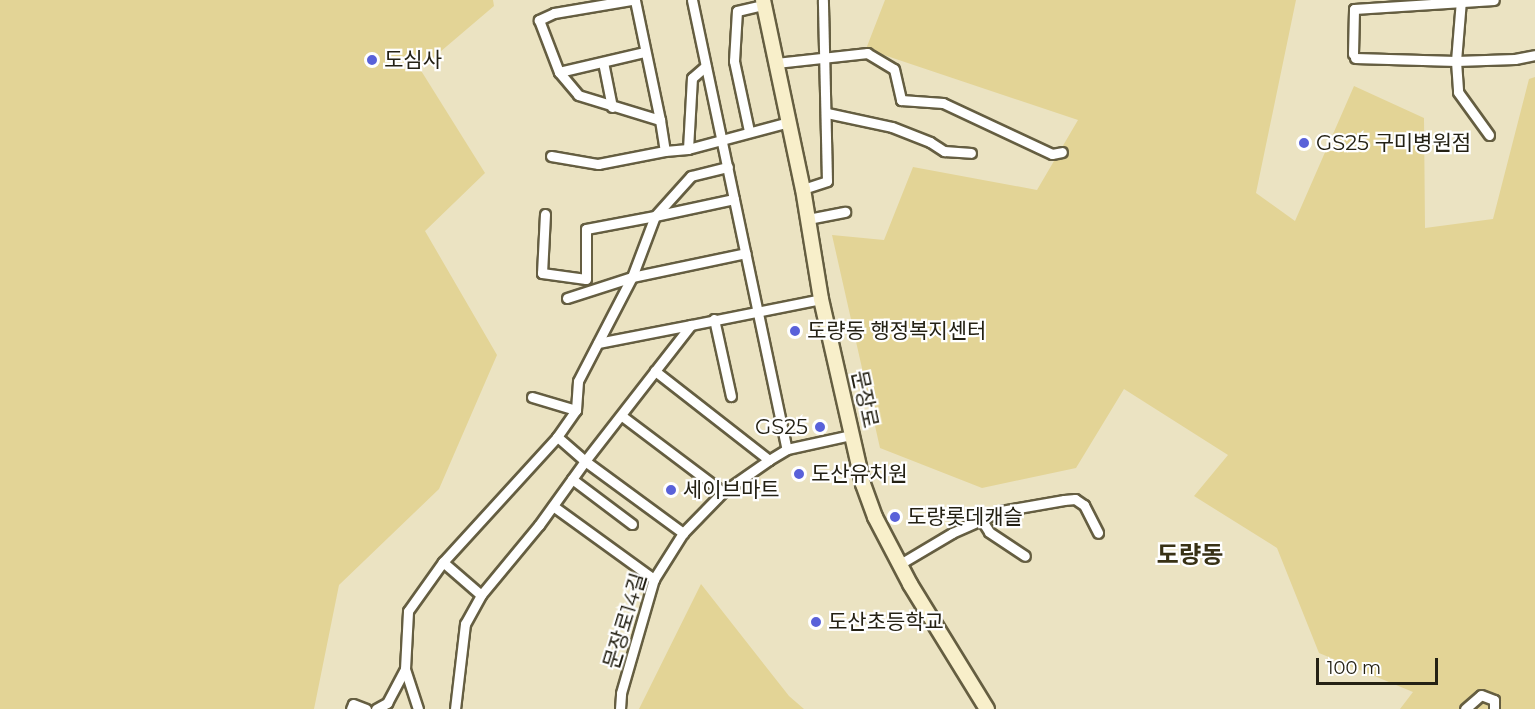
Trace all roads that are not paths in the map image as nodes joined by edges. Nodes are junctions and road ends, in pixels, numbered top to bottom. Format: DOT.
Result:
graph roads {
  1 [pos="633,0"];
  2 [pos="692,0"];
  3 [pos="823,0"];
  4 [pos="1494,0"];
  5 [pos="764,2"];
  6 [pos="1461,2"];
  7 [pos="1353,4"];
  8 [pos="644,52"];
  9 [pos="1535,55"];
  10 [pos="823,58"];
  11 [pos="1456,61"];
  12 [pos="603,62"];
  13 [pos="776,63"];
  14 [pos="706,66"];
  15 [pos="559,72"];
  16 [pos="612,106"];
  17 [pos="827,113"];
  18 [pos="660,120"];
  19 [pos="789,122"];
  20 [pos="748,131"];
  21 [pos="1489,135"];
  22 [pos="721,138"];
  23 [pos="688,149"];
  24 [pos="665,151"];
  25 [pos="1062,152"];
  26 [pos="971,153"];
  27 [pos="551,156"];
  28 [pos="728,167"];
  29 [pos="803,189"];
  30 [pos="734,199"];
  31 [pos="845,212"];
  32 [pos="545,214"];
  33 [pos="655,216"];
  34 [pos="808,219"];
  35 [pos="746,253"];
  36 [pos="632,277"];
  37 [pos="586,279"];
  38 [pos="584,292"];
  39 [pos="567,298"];
  40 [pos="821,299"];
  41 [pos="758,312"];
  42 [pos="714,319"];
  43 [pos="691,325"];
  44 [pos="598,343"];
  45 [pos="655,371"];
  46 [pos="731,396"];
  47 [pos="532,397"];
  48 [pos="576,410"];
  49 [pos="621,416"];
  50 [pos="851,435"];
  51 [pos="557,437"];
  52 [pos="787,449"];
  53 [pos="769,460"];
  54 [pos="585,461"];
  55 [pos="572,479"];
  56 [pos="723,492"];
  57 [pos="553,506"];
  58 [pos="981,519"];
  59 [pos="632,524"];
  60 [pos="683,533"];
  61 [pos="1098,533"];
  62 [pos="1025,556"];
  63 [pos="442,562"];
  64 [pos="900,564"];
  65 [pos="654,579"];
  66 [pos="481,595"];
  67 [pos="405,669"];
  68 [pos="351,709"];
  69 [pos="366,709"];
  70 [pos="376,709"];
  71 [pos="418,709"];
  72 [pos="455,709"];
  73 [pos="620,709"];
  74 [pos="987,709"];
  75 [pos="1465,709"];
  76 [pos="1494,709"];
  1 -- 8 [label="street"];
  1 -- 15 [label="street"];
  2 -- 14 [label="street"];
  3 -- 10 [label="street"];
  4 -- 6 [label="street"];
  5 -- 13 [label="street, 문장로"];
  5 -- 20 [label="street"];
  6 -- 7 [label="street"];
  6 -- 11 [label="street"];
  7 -- 11 [label="street"];
  8 -- 12 [label="street"];
  8 -- 18 [label="street"];
  9 -- 11 [label="street"];
  10 -- 13 [label="street"];
  10 -- 17 [label="street"];
  10 -- 25 [label="street"];
  11 -- 21 [label="street"];
  12 -- 15 [label="street"];
  12 -- 16 [label="street"];
  13 -- 19 [label="street, 문장로"];
  14 -- 22 [label="street"];
  14 -- 23 [label="street"];
  15 -- 16 [label="street"];
  16 -- 18 [label="street"];
  17 -- 26 [label="street"];
  17 -- 29 [label="street"];
  18 -- 24 [label="street"];
  19 -- 20 [label="street"];
  19 -- 29 [label="street, 문장로"];
  20 -- 22 [label="street"];
  22 -- 23 [label="street"];
  22 -- 28 [label="street"];
  23 -- 24 [label="street"];
  24 -- 27 [label="street"];
  28 -- 30 [label="street"];
  28 -- 33 [label="street"];
  29 -- 34 [label="street, 문장로"];
  30 -- 33 [label="street"];
  30 -- 35 [label="street"];
  31 -- 34 [label="street"];
  32 -- 37 [label="street"];
  33 -- 36 [label="street"];
  33 -- 37 [label="street"];
  34 -- 40 [label="street, 문장로"];
  35 -- 36 [label="street"];
  35 -- 41 [label="street"];
  36 -- 38 [label="street"];
  36 -- 44 [label="street"];
  37 -- 38 [label="street"];
  38 -- 39 [label="street"];
  40 -- 41 [label="street"];
  40 -- 50 [label="street, 문장로"];
  41 -- 42 [label="street"];
  41 -- 52 [label="street"];
  42 -- 43 [label="street"];
  42 -- 46 [label="street"];
  43 -- 44 [label="street"];
  43 -- 45 [label="street"];
  44 -- 48 [label="street"];
  45 -- 49 [label="street"];
  45 -- 53 [label="street"];
  47 -- 48 [label="street"];
  48 -- 51 [label="street"];
  49 -- 54 [label="street"];
  49 -- 56 [label="street"];
  50 -- 52 [label="street, 문장로14길"];
  50 -- 64 [label="street, 문장로"];
  51 -- 54 [label="street"];
  51 -- 63 [label="street"];
  52 -- 53 [label="street, 문장로14길"];
  53 -- 56 [label="street, 문장로14길"];
  54 -- 55 [label="street"];
  54 -- 60 [label="street"];
  55 -- 57 [label="street"];
  55 -- 59 [label="street"];
  56 -- 60 [label="street, 문장로14길"];
  57 -- 65 [label="street"];
  57 -- 66 [label="street"];
  58 -- 61 [label="street"];
  58 -- 62 [label="street"];
  58 -- 64 [label="street"];
  60 -- 65 [label="street, 문장로14길"];
  63 -- 66 [label="street"];
  63 -- 67 [label="street"];
  64 -- 74 [label="street, 문장로"];
  65 -- 73 [label="street, 문장로14길"];
  66 -- 72 [label="street"];
  67 -- 70 [label="street"];
  67 -- 71 [label="street"];
  68 -- 69 [label="street"];
  75 -- 76 [label="street"];
}
